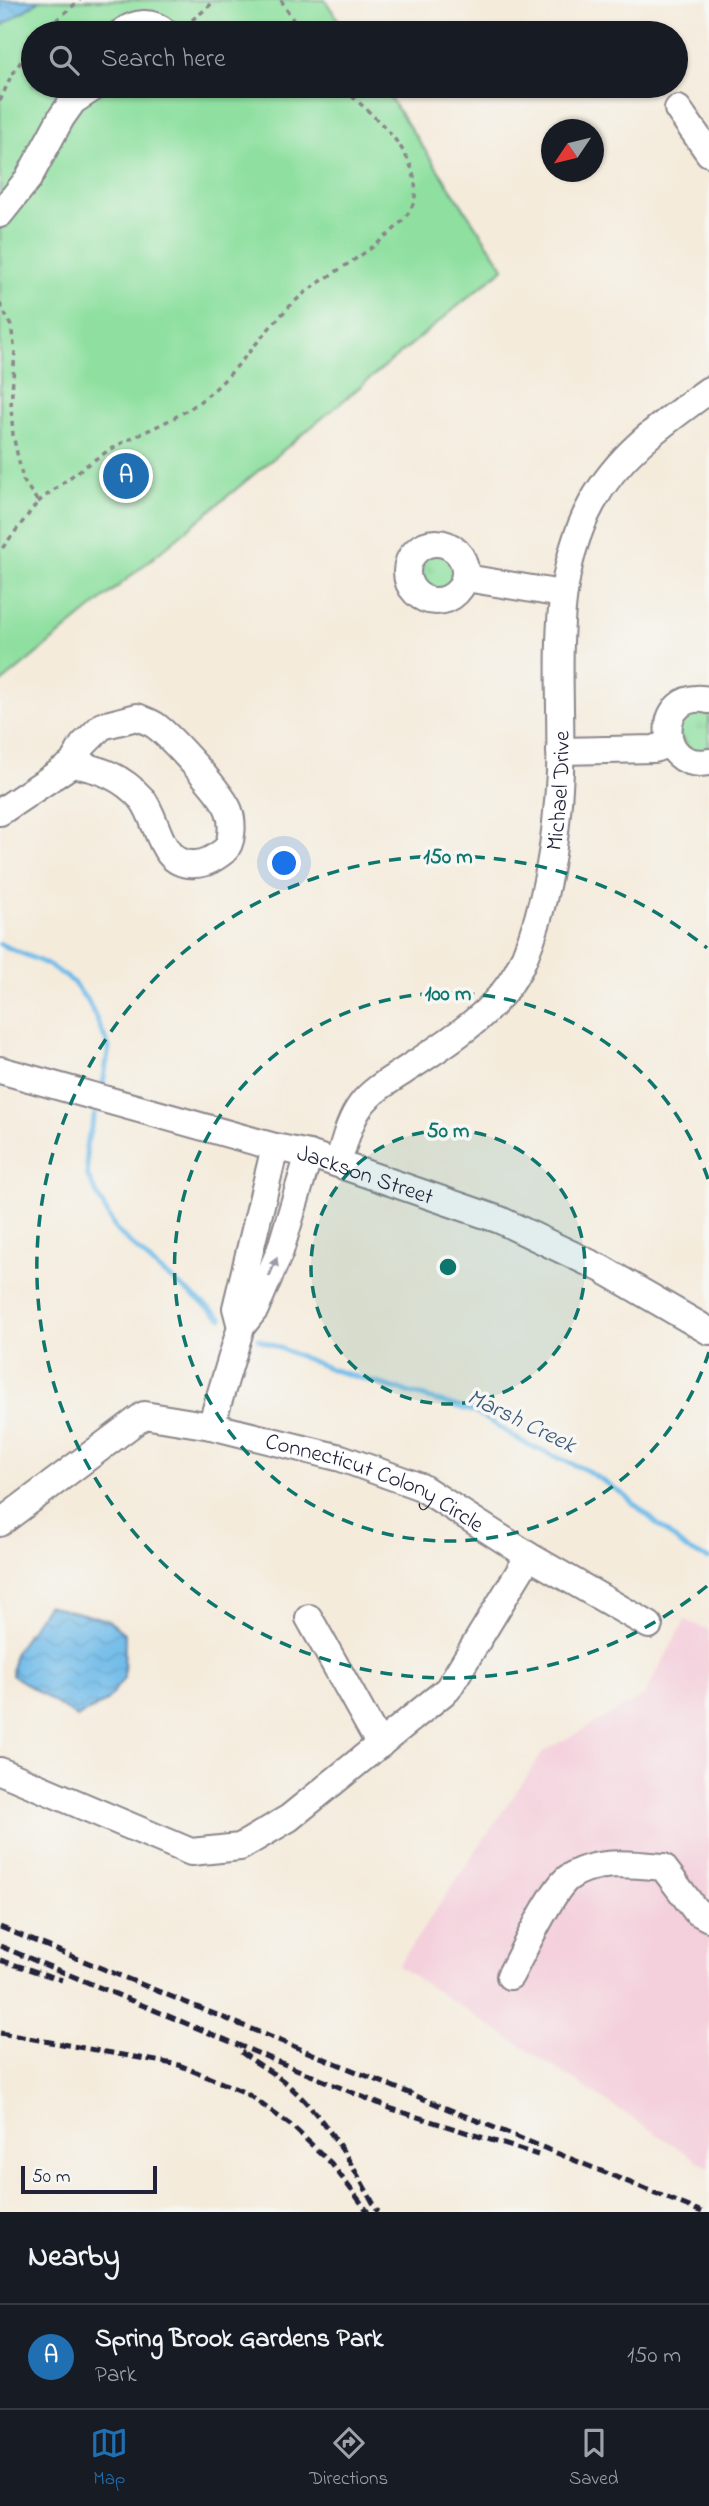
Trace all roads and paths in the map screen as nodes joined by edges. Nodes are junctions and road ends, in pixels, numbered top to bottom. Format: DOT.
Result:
graph roads {
  1 [pos="80,0"];
  2 [pos="215,0"];
  3 [pos="281,0"];
  4 [pos="55,21"];
  5 [pos="190,21"];
  6 [pos="294,21"];
  7 [pos="21,61"];
  8 [pos="78,98"];
  9 [pos="353,98"];
  10 [pos="0,101"];
  11 [pos="678,109"];
  12 [pos="709,153"];
  13 [pos="0,214"];
  14 [pos="0,304"];
  15 [pos="709,390"];
  16 [pos="38,502"];
  17 [pos="0,551"];
  18 [pos="466,578"];
  19 [pos="562,594"];
  20 [pos="709,699"];
  21 [pos="670,743"];
  22 [pos="559,751"];
  23 [pos="709,762"];
  24 [pos="72,764"];
  25 [pos="0,812"];
  26 [pos="0,1070"];
  27 [pos="275,1147"];
  28 [pos="309,1154"];
  29 [pos="338,1163"];
  30 [pos="241,1326"];
  31 [pos="709,1331"];
  32 [pos="211,1426"];
  33 [pos="0,1523"];
  34 [pos="530,1556"];
  35 [pos="309,1618"];
  36 [pos="649,1625"];
  37 [pos="380,1745"];
  38 [pos="0,1771"];
  39 [pos="709,1918"];
  40 [pos="510,1976"];
  1 -- 4 [label="path"];
  2 -- 5 [label="path"];
  3 -- 6 [label="path"];
  7 -- 10 [label="path"];
  8 -- 13 [label="street"];
  9 -- 16 [label="path"];
  11 -- 12 [label="street"];
  14 -- 16 [label="path"];
  15 -- 19 [label="street, Michael Drive"];
  16 -- 17 [label="path"];
  18 -- 19 [label="street"];
  19 -- 22 [label="street, Michael Drive"];
  20 -- 21 [label="street"];
  21 -- 22 [label="street"];
  21 -- 23 [label="street"];
  22 -- 29 [label="street, Michael Drive"];
  24 -- 24 [label="street"];
  24 -- 25 [label="street"];
  26 -- 27 [label="street, Jackson Street"];
  27 -- 28 [label="street, Jackson Street"];
  27 -- 30 [label="street"];
  28 -- 29 [label="street, Jackson Street"];
  30 -- 28 [label="street, one-way"];
  29 -- 31 [label="street, Jackson Street"];
  30 -- 32 [label="street"];
  32 -- 33 [label="street, Connecticut Colony Circle"];
  32 -- 34 [label="street, Connecticut Colony Circle"];
  34 -- 36 [label="street, Connecticut Colony Circle"];
  34 -- 37 [label="street"];
  35 -- 37 [label="street"];
  37 -- 38 [label="street"];
  39 -- 40 [label="street"];
}
